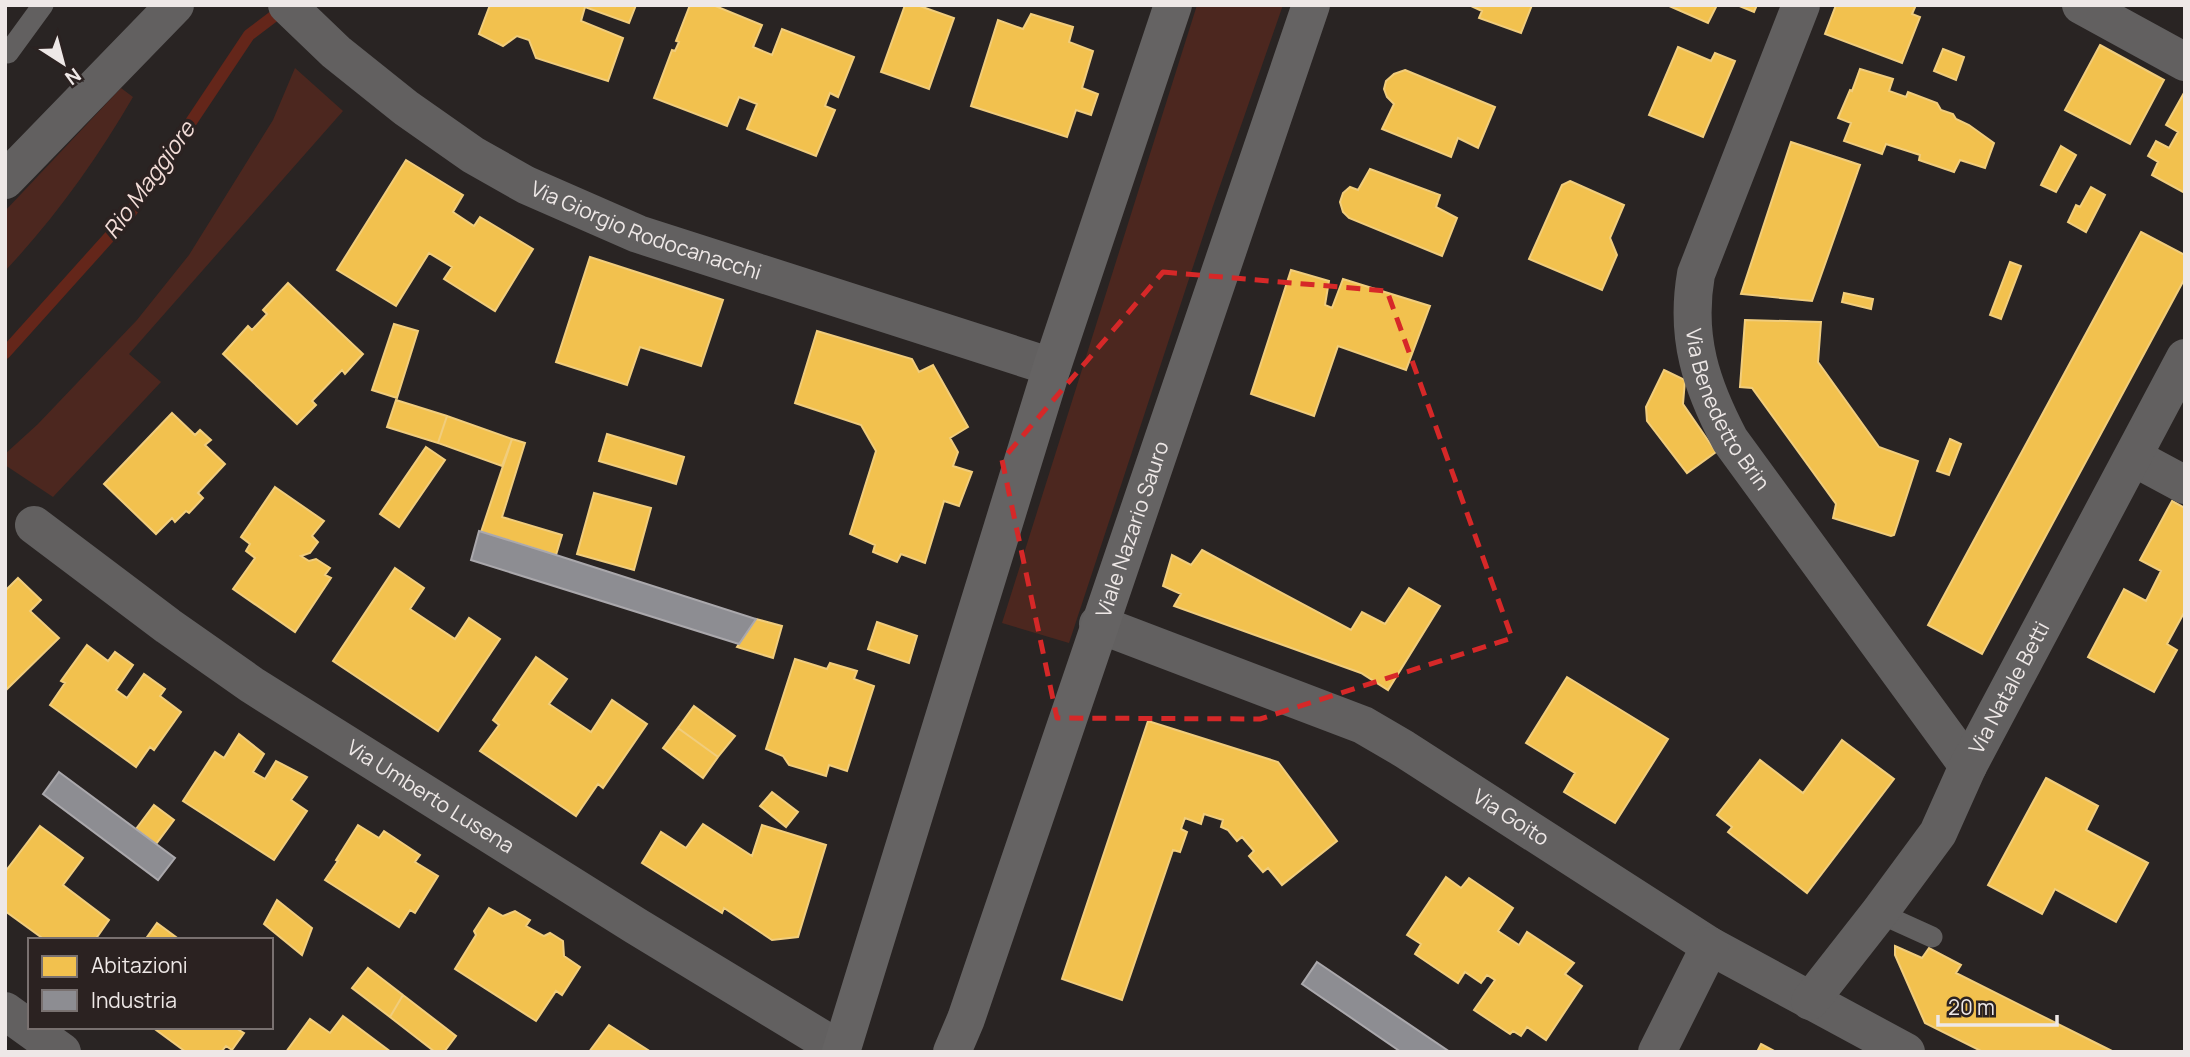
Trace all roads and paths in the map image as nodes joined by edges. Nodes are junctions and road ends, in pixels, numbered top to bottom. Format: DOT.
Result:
graph roads {
  1 [pos="43,5"];
  2 [pos="175,5"];
  3 [pos="287,5"];
  4 [pos="1173,5"];
  5 [pos="1311,5"];
  6 [pos="1801,5"];
  7 [pos="2081,5"];
  8 [pos="8,53"];
  9 [pos="2185,62"];
  10 [pos="5,180"];
  11 [pos="2185,358"];
  12 [pos="1052,367"];
  13 [pos="2133,457"];
  14 [pos="2185,485"];
  15 [pos="34,525"];
  16 [pos="1098,624"];
  17 [pos="1968,766"];
  18 [pos="1879,913"];
  19 [pos="1932,937"];
  20 [pos="1710,946"];
  21 [pos="1810,1001"];
  22 [pos="7,1016"];
  23 [pos="842,1051"];
  24 [pos="62,1052"];
  25 [pos="952,1052"];
  26 [pos="1657,1052"];
  27 [pos="1906,1052"];
  1 -- 8 [label="lane"];
  2 -- 10 [label="street"];
  3 -- 12 [label="street, Via Giorgio Rodocanacchi"];
  4 -- 12 [label="main road"];
  5 -- 16 [label="main road, Viale Nazario Sauro"];
  6 -- 17 [label="street, Via Benedetto Brin"];
  7 -- 9 [label="street"];
  11 -- 13 [label="street, Via Natale Betti"];
  12 -- 23 [label="main road"];
  13 -- 14 [label="street"];
  13 -- 17 [label="street, Via Natale Betti"];
  15 -- 23 [label="street, Via Umberto Lusena"];
  16 -- 20 [label="street, Via Goito"];
  16 -- 25 [label="main road, Viale Nazario Sauro"];
  17 -- 18 [label="street, Via Natale Betti"];
  18 -- 19 [label="lane"];
  18 -- 21 [label="street, Via Natale Betti"];
  20 -- 21 [label="street, Via Goito"];
  20 -- 26 [label="street"];
  21 -- 27 [label="street, Via Goito"];
  22 -- 24 [label="street"];
}
